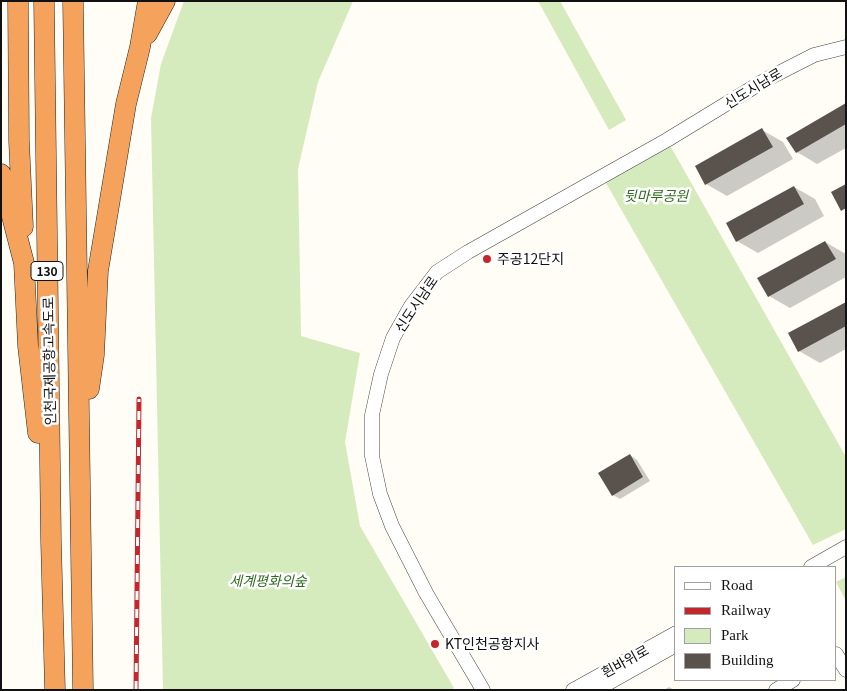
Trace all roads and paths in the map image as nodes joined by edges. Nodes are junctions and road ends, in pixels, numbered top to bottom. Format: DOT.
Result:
graph roads {
  1 [pos="18,1"];
  2 [pos="44,1"];
  3 [pos="73,1"];
  4 [pos="148,1"];
  5 [pos="165,1"];
  6 [pos="140,47"];
  7 [pos="846,47"];
  8 [pos="1,174"];
  9 [pos="24,263"];
  10 [pos="80,444"];
  11 [pos="51,541"];
  12 [pos="846,547"];
  13 [pos="817,564"];
  14 [pos="674,634"];
  15 [pos="674,646"];
  16 [pos="837,654"];
  17 [pos="846,670"];
  18 [pos="791,681"];
  19 [pos="482,688"];
  20 [pos="54,690"];
  21 [pos="83,690"];
  22 [pos="573,690"];
  23 [pos="596,690"];
  24 [pos="776,690"];
  1 -- 9 [label="highway"];
  2 -- 11 [label="highway, 인천국제공항고속도로 / 130"];
  3 -- 10 [label="highway, 130"];
  4 -- 6 [label="highway"];
  5 -- 6 [label="highway"];
  6 -- 10 [label="highway"];
  7 -- 19 [label="street, 신도시남로"];
  8 -- 9 [label="highway"];
  9 -- 11 [label="highway"];
  10 -- 21 [label="highway, 130"];
  11 -- 20 [label="highway, 인천국제공항고속도로 / 130"];
  12 -- 13 [label="street"];
  14 -- 22 [label="street, 흰바위로"];
  15 -- 23 [label="street, 흰바위로"];
  16 -- 17 [label="street"];
  18 -- 24 [label="street"];
}
